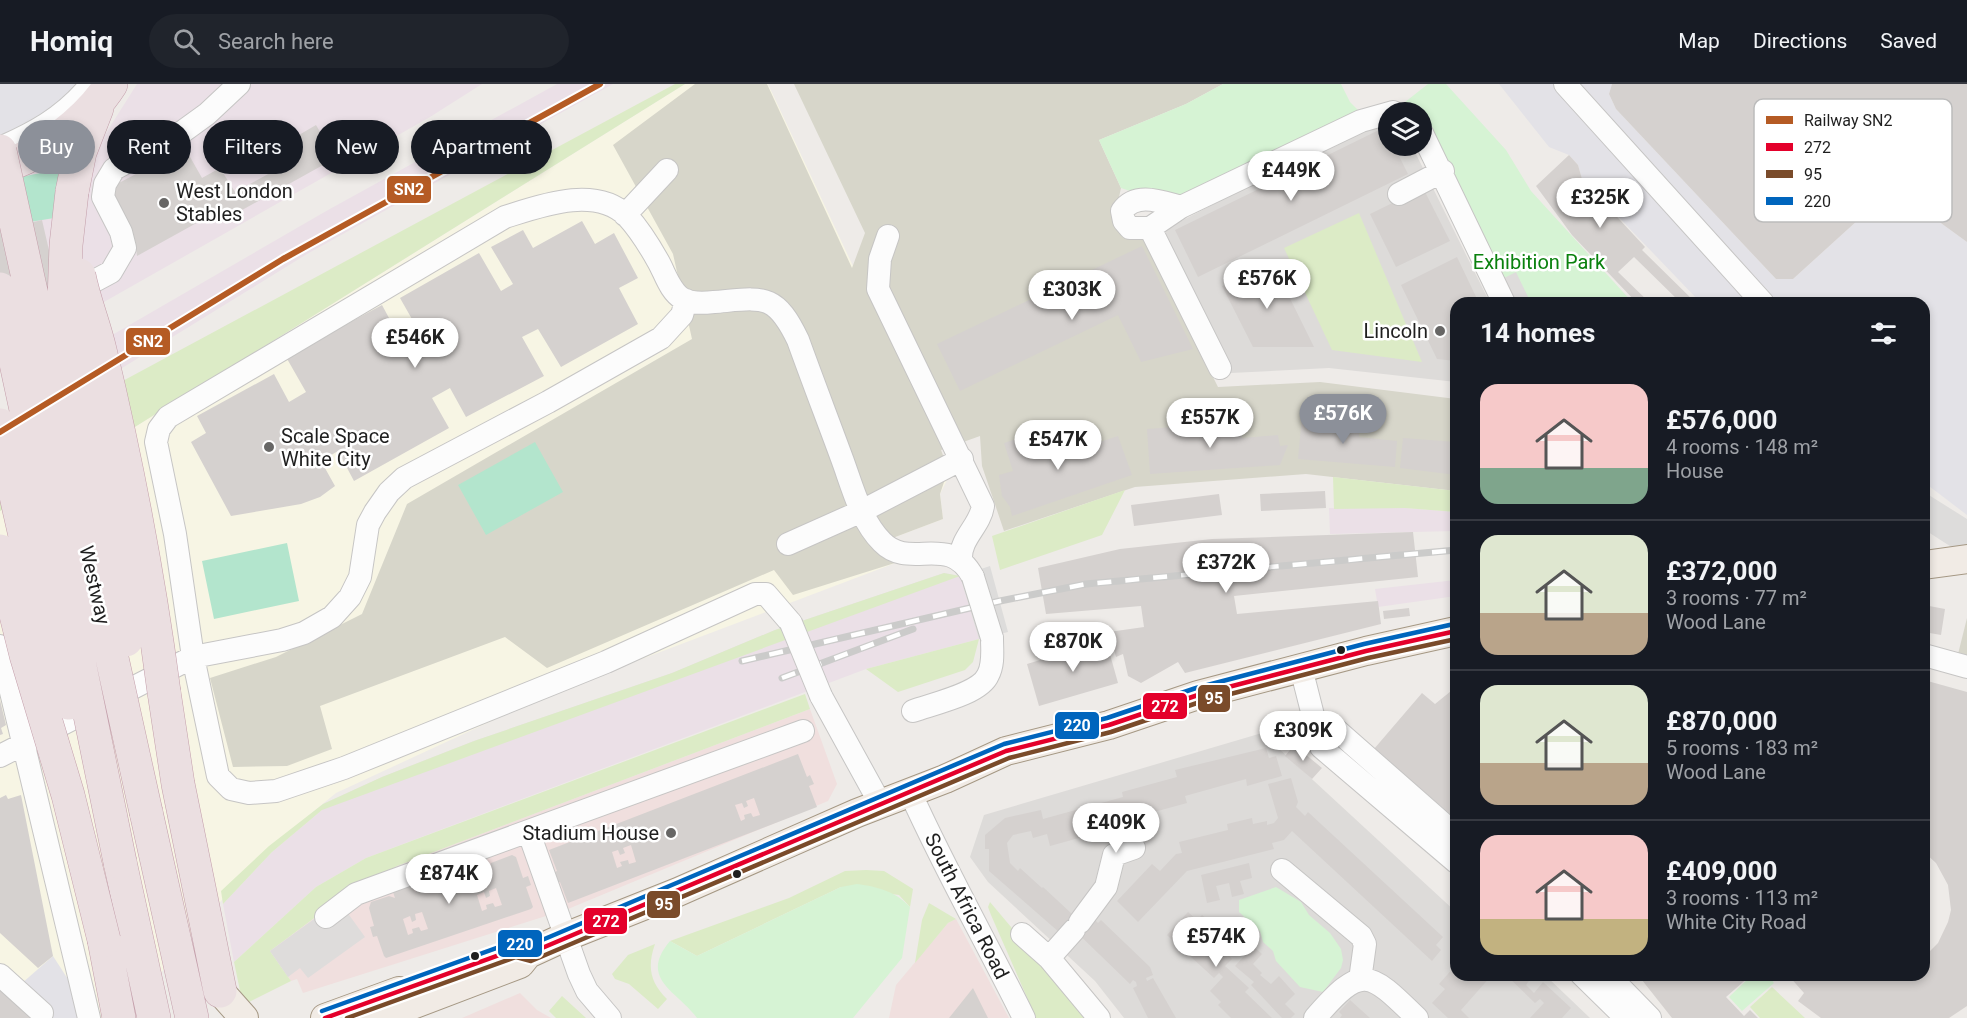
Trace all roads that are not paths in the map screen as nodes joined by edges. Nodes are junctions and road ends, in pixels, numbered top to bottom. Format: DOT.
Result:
graph roads {
  1 [pos="239,84"];
  2 [pos="1574,87"];
  3 [pos="101,89"];
  4 [pos="1378,116"];
  5 [pos="0,150"];
  6 [pos="1432,151"];
  7 [pos="0,167"];
  8 [pos="667,170"];
  9 [pos="1443,171"];
  10 [pos="72,192"];
  11 [pos="1399,194"];
  12 [pos="1181,207"];
  13 [pos="625,214"];
  14 [pos="1150,228"];
  15 [pos="888,236"];
  16 [pos="0,289"];
  17 [pos="1501,297"];
  18 [pos="1758,297"];
  19 [pos="687,300"];
  20 [pos="0,321"];
  21 [pos="1220,368"];
  22 [pos="0,425"];
  23 [pos="158,451"];
  24 [pos="962,459"];
  25 [pos="86,480"];
  26 [pos="862,512"];
  27 [pos="172,518"];
  28 [pos="132,525"];
  29 [pos="788,544"];
  30 [pos="0,551"];
  31 [pos="1967,560"];
  32 [pos="1930,564"];
  33 [pos="967,568"];
  34 [pos="1450,632"];
  35 [pos="0,646"];
  36 [pos="193,657"];
  37 [pos="1930,657"];
  38 [pos="1967,667"];
  39 [pos="1301,668"];
  40 [pos="913,711"];
  41 [pos="1316,726"];
  42 [pos="803,731"];
  43 [pos="25,742"];
  44 [pos="0,756"];
  45 [pos="911,794"];
  46 [pos="881,805"];
  47 [pos="146,812"];
  48 [pos="1450,830"];
  49 [pos="529,833"];
  50 [pos="1134,848"];
  51 [pos="1450,857"];
  52 [pos="120,862"];
  53 [pos="1282,870"];
  54 [pos="326,917"];
  55 [pos="1022,934"];
  56 [pos="565,937"];
  57 [pos="528,954"];
  58 [pos="1049,958"];
  59 [pos="0,975"];
  60 [pos="1360,980"];
  61 [pos="1588,981"];
  62 [pos="1614,981"];
  63 [pos="223,1004"];
  64 [pos="42,1013"];
  65 [pos="89,1018"];
  66 [pos="119,1018"];
  67 [pos="154,1018"];
  68 [pos="192,1018"];
  69 [pos="244,1018"];
  70 [pos="325,1018"];
  71 [pos="378,1018"];
  72 [pos="610,1018"];
  73 [pos="1024,1018"];
  74 [pos="1099,1018"];
  75 [pos="1315,1018"];
  76 [pos="1417,1018"];
  77 [pos="1626,1018"];
  78 [pos="1650,1018"];
  1 -- 20 [label="street"];
  2 -- 18 [label="street"];
  3 -- 5 [label="street"];
  3 -- 7 [label="highway"];
  3 -- 10 [label="highway"];
  4 -- 12 [label="street"];
  5 -- 47 [label="highway, Westway, bridge"];
  6 -- 9 [label="street"];
  8 -- 13 [label="street"];
  9 -- 11 [label="street"];
  9 -- 17 [label="street"];
  10 -- 47 [label="highway, bridge"];
  10 -- 63 [label="highway, bridge"];
  12 -- 14 [label="street"];
  12 -- 14 [label="street"];
  13 -- 19 [label="street"];
  13 -- 23 [label="street"];
  14 -- 21 [label="street"];
  15 -- 24 [label="street"];
  16 -- 52 [label="highway, Westway, bridge"];
  19 -- 26 [label="street"];
  19 -- 36 [label="street"];
  22 -- 52 [label="highway, bridge"];
  23 -- 25 [label="street"];
  23 -- 27 [label="street"];
  24 -- 26 [label="street"];
  24 -- 33 [label="street"];
  26 -- 29 [label="street"];
  26 -- 33 [label="street"];
  27 -- 28 [label="street"];
  27 -- 36 [label="street"];
  30 -- 66 [label="highway, bridge"];
  31 -- 32 [label="main road"];
  33 -- 40 [label="street, bridge"];
  34 -- 39 [label="main road"];
  35 -- 43 [label="street"];
  36 -- 43 [label="street"];
  36 -- 46 [label="street, bridge"];
  37 -- 38 [label="street"];
  39 -- 41 [label="street"];
  39 -- 45 [label="main road"];
  41 -- 48 [label="street"];
  41 -- 51 [label="street"];
  42 -- 49 [label="street"];
  43 -- 44 [label="street"];
  43 -- 65 [label="street"];
  45 -- 46 [label="main road"];
  45 -- 73 [label="street, South Africa Road"];
  46 -- 56 [label="main road"];
  47 -- 68 [label="highway, Westway"];
  49 -- 54 [label="street"];
  49 -- 56 [label="street"];
  50 -- 58 [label="street"];
  52 -- 67 [label="highway, Westway"];
  53 -- 60 [label="street"];
  55 -- 58 [label="street"];
  56 -- 57 [label="main road"];
  56 -- 72 [label="street"];
  57 -- 70 [label="main road"];
  57 -- 71 [label="main road"];
  58 -- 74 [label="street"];
  59 -- 64 [label="street"];
  60 -- 75 [label="street"];
  60 -- 76 [label="street"];
  61 -- 77 [label="street"];
  62 -- 78 [label="street"];
  63 -- 69 [label="main road"];
}
